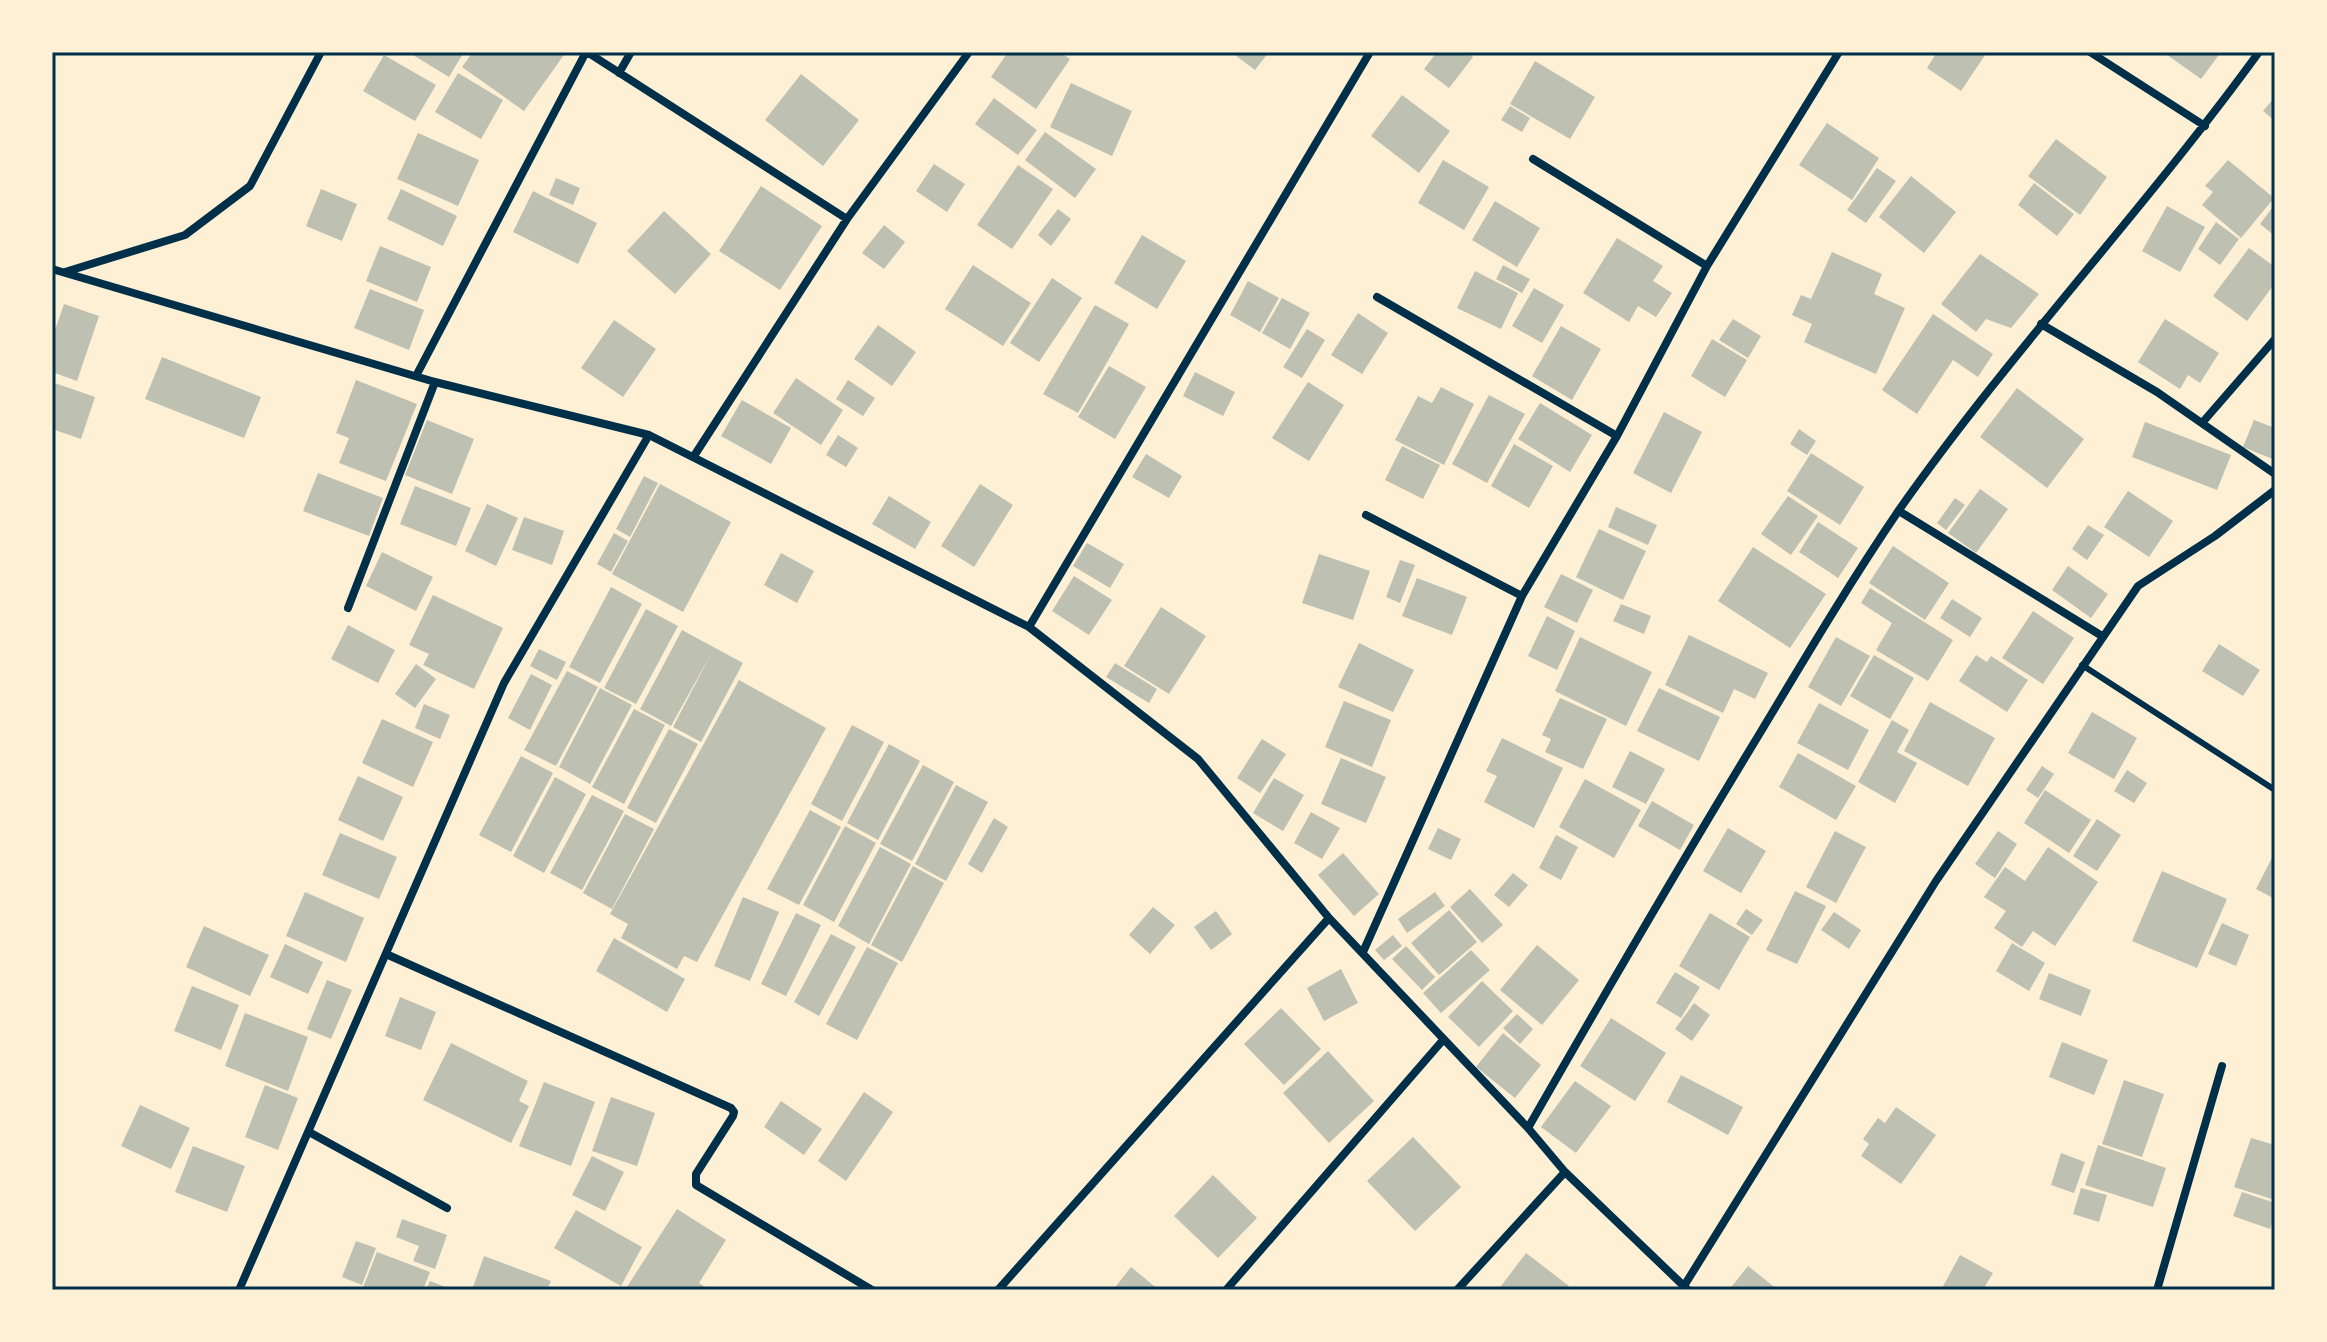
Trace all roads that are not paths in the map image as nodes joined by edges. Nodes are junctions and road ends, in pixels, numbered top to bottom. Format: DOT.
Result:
graph roads {
  1 [pos="321,52"];
  2 [pos="587,52"];
  3 [pos="631,52"];
  4 [pos="969,52"];
  5 [pos="1370,52"];
  6 [pos="1839,52"];
  7 [pos="2090,52"];
  8 [pos="2259,52"];
  9 [pos="619,73"];
  10 [pos="2205,126"];
  11 [pos="1533,159"];
  12 [pos="847,219"];
  13 [pos="1707,266"];
  14 [pos="52,269"];
  15 [pos="64,273"];
  16 [pos="1377,297"];
  17 [pos="2041,324"];
  18 [pos="2275,339"];
  19 [pos="416,376"];
  20 [pos="435,382"];
  21 [pos="2202,423"];
  22 [pos="649,435"];
  23 [pos="1617,436"];
  24 [pos="694,456"];
  25 [pos="2275,474"];
  26 [pos="2275,490"];
  27 [pos="1899,511"];
  28 [pos="1366,515"];
  29 [pos="1522,596"];
  30 [pos="348,608"];
  31 [pos="1029,627"];
  32 [pos="2102,636"];
  33 [pos="2082,665"];
  34 [pos="2275,790"];
  35 [pos="1329,918"];
  36 [pos="1363,952"];
  37 [pos="386,954"];
  38 [pos="1443,1040"];
  39 [pos="2222,1066"];
  40 [pos="1528,1128"];
  41 [pos="309,1132"];
  42 [pos="1565,1172"];
  43 [pos="447,1208"];
  44 [pos="1686,1288"];
  45 [pos="239,1290"];
  46 [pos="872,1290"];
  47 [pos="998,1290"];
  48 [pos="1226,1290"];
  49 [pos="1457,1290"];
  50 [pos="2157,1290"];
  1 -- 15 [label="street"];
  2 -- 9 [label="street"];
  2 -- 19 [label="street"];
  3 -- 9 [label="street"];
  4 -- 12 [label="street"];
  5 -- 31 [label="street"];
  6 -- 13 [label="street"];
  7 -- 10 [label="street"];
  8 -- 10 [label="street"];
  9 -- 12 [label="street"];
  10 -- 17 [label="street"];
  11 -- 13 [label="street"];
  12 -- 24 [label="street"];
  13 -- 23 [label="street"];
  14 -- 15 [label="street"];
  15 -- 19 [label="street"];
  16 -- 23 [label="street"];
  17 -- 21 [label="street"];
  17 -- 27 [label="street"];
  18 -- 21 [label="street"];
  19 -- 20 [label="street"];
  20 -- 22 [label="street"];
  20 -- 30 [label="street"];
  21 -- 25 [label="street"];
  22 -- 24 [label="street"];
  22 -- 37 [label="street"];
  23 -- 29 [label="street"];
  24 -- 31 [label="street"];
  26 -- 32 [label="street"];
  27 -- 32 [label="street"];
  27 -- 40 [label="street"];
  28 -- 29 [label="street"];
  29 -- 36 [label="street"];
  31 -- 35 [label="street"];
  32 -- 33 [label="street"];
  33 -- 34 [label="lane"];
  33 -- 44 [label="street"];
  35 -- 36 [label="street"];
  35 -- 47 [label="street"];
  36 -- 38 [label="street"];
  37 -- 41 [label="street"];
  37 -- 46 [label="street"];
  38 -- 40 [label="street"];
  38 -- 48 [label="street"];
  39 -- 50 [label="street"];
  40 -- 42 [label="street"];
  41 -- 43 [label="street"];
  41 -- 45 [label="street"];
  42 -- 44 [label="street"];
  42 -- 49 [label="street"];
}
